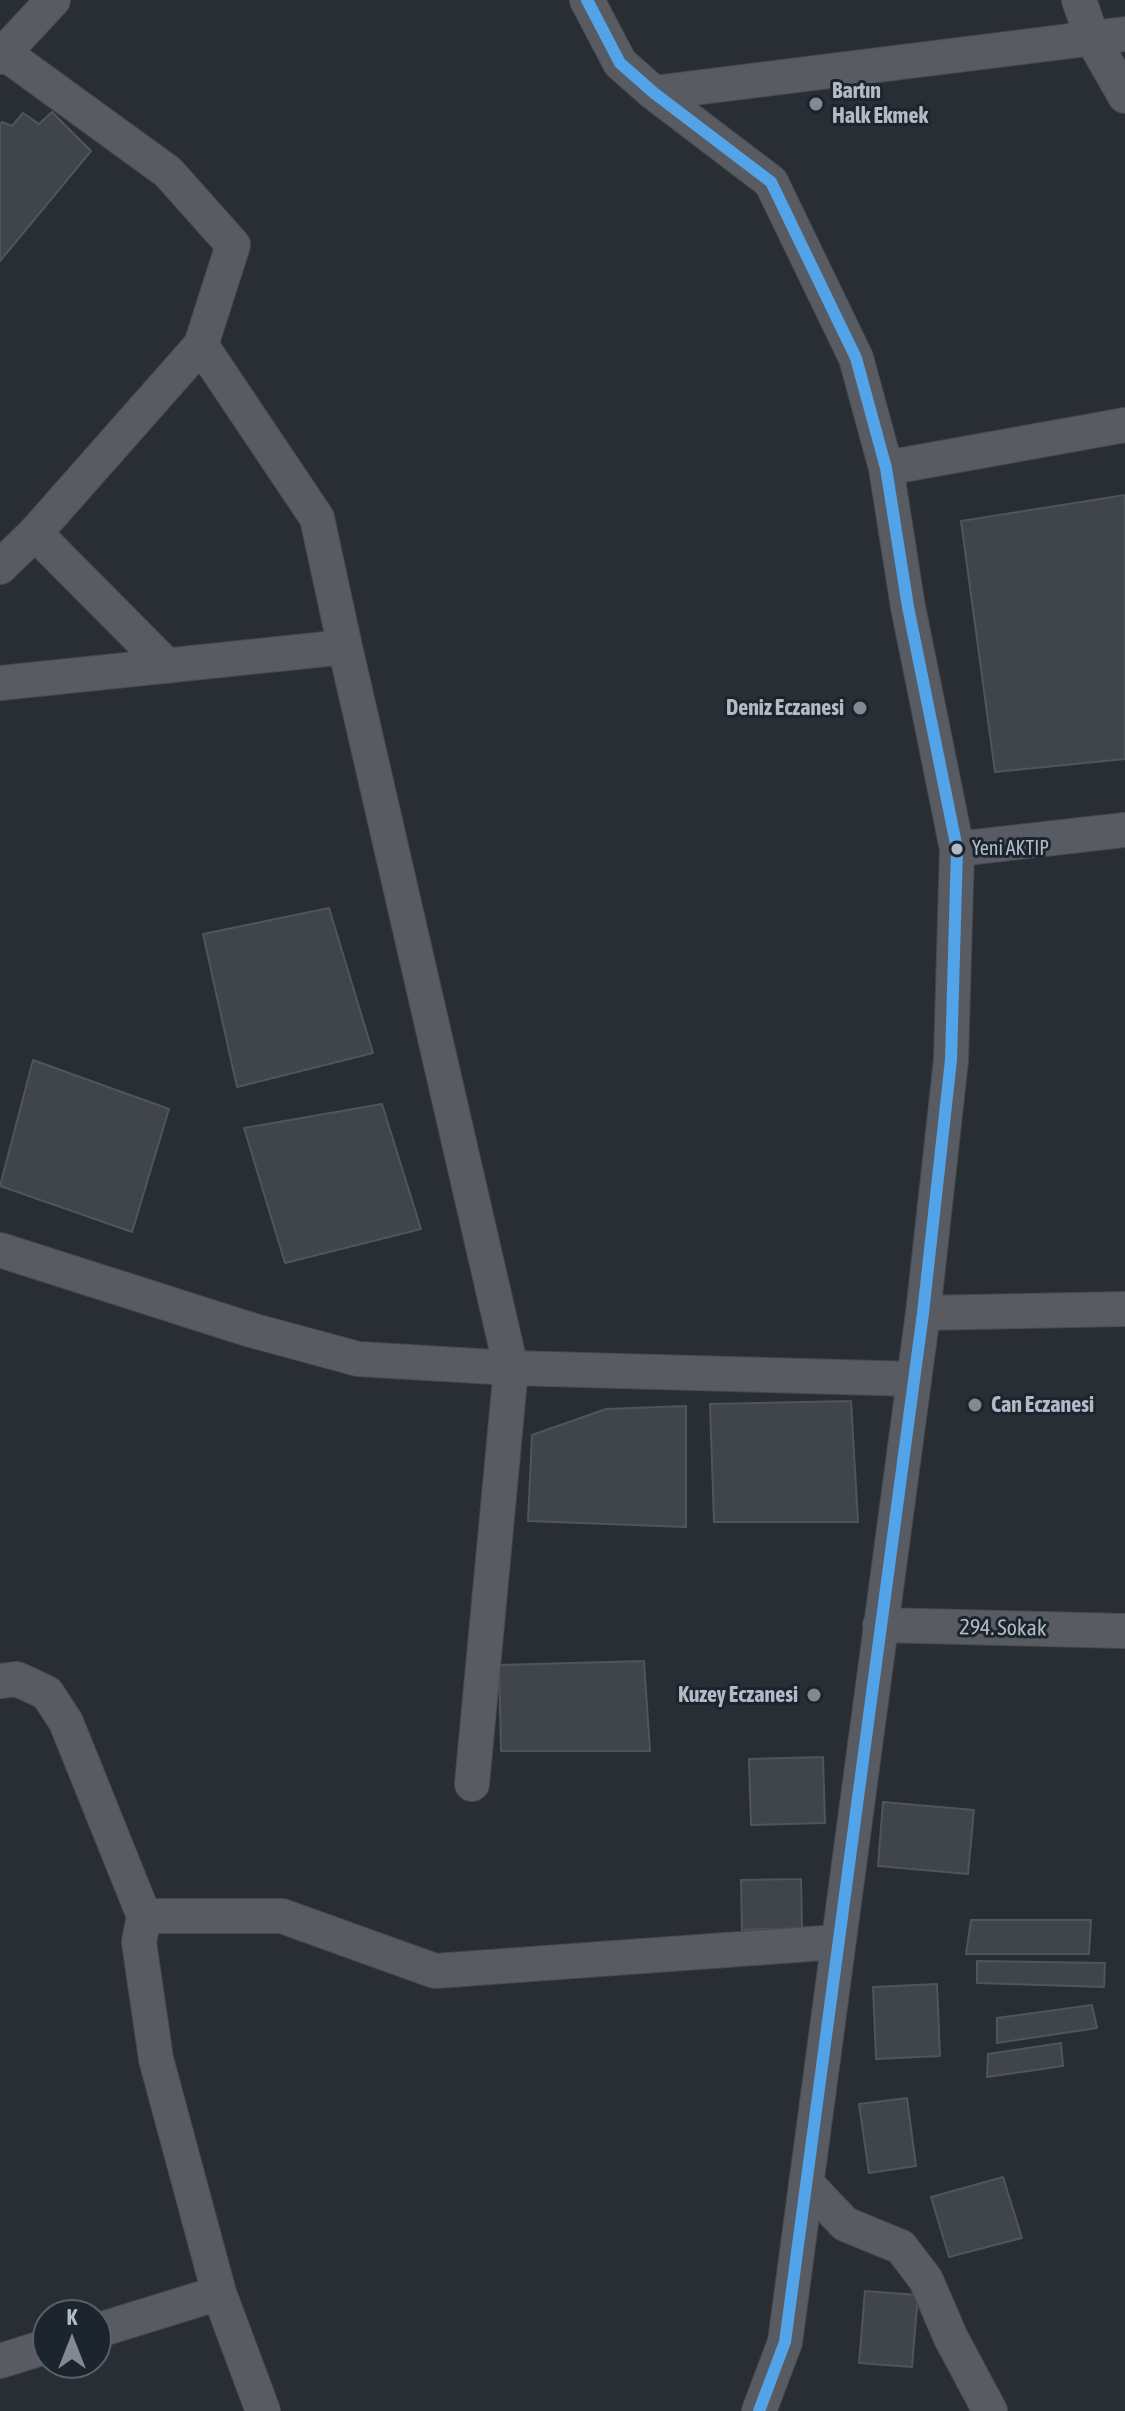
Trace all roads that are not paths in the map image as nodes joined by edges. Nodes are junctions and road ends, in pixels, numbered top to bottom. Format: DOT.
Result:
graph roads {
  1 [pos="53,0"];
  2 [pos="587,0"];
  3 [pos="1079,0"];
  4 [pos="1125,34"];
  5 [pos="1092,38"];
  6 [pos="2,55"];
  7 [pos="654,93"];
  8 [pos="1125,96"];
  9 [pos="201,345"];
  10 [pos="1125,425"];
  11 [pos="886,468"];
  12 [pos="35,533"];
  13 [pos="0,567"];
  14 [pos="345,647"];
  15 [pos="167,666"];
  16 [pos="0,683"];
  17 [pos="1125,830"];
  18 [pos="957,849"];
  19 [pos="0,1250"];
  20 [pos="1125,1309"];
  21 [pos="923,1313"];
  22 [pos="511,1368"];
  23 [pos="914,1379"];
  24 [pos="880,1625"];
  25 [pos="1125,1631"];
  26 [pos="0,1681"];
  27 [pos="472,1784"];
  28 [pos="144,1916"];
  29 [pos="837,1942"];
  30 [pos="806,2183"];
  31 [pos="219,2293"];
  32 [pos="112,2326"];
  33 [pos="32,2351"];
  34 [pos="0,2361"];
  35 [pos="263,2411"];
  36 [pos="759,2411"];
  37 [pos="990,2411"];
  1 -- 6 [label="street"];
  2 -- 7 [label="street"];
  3 -- 5 [label="street"];
  4 -- 5 [label="street"];
  5 -- 7 [label="street"];
  5 -- 8 [label="street"];
  6 -- 9 [label="street"];
  7 -- 11 [label="street"];
  9 -- 12 [label="street"];
  9 -- 14 [label="street"];
  10 -- 11 [label="street"];
  11 -- 18 [label="street"];
  12 -- 13 [label="street"];
  12 -- 15 [label="street"];
  14 -- 15 [label="street"];
  14 -- 22 [label="street"];
  15 -- 16 [label="street"];
  17 -- 18 [label="street"];
  18 -- 21 [label="street"];
  19 -- 22 [label="street"];
  20 -- 21 [label="street"];
  21 -- 23 [label="street"];
  22 -- 23 [label="street"];
  22 -- 27 [label="street"];
  23 -- 24 [label="street"];
  24 -- 25 [label="street, 294. Sokak"];
  24 -- 29 [label="street"];
  26 -- 28 [label="street"];
  28 -- 29 [label="street"];
  28 -- 31 [label="street"];
  29 -- 30 [label="street"];
  30 -- 36 [label="street"];
  30 -- 37 [label="street"];
  31 -- 32 [label="street"];
  31 -- 35 [label="street"];
  33 -- 34 [label="street"];
}
